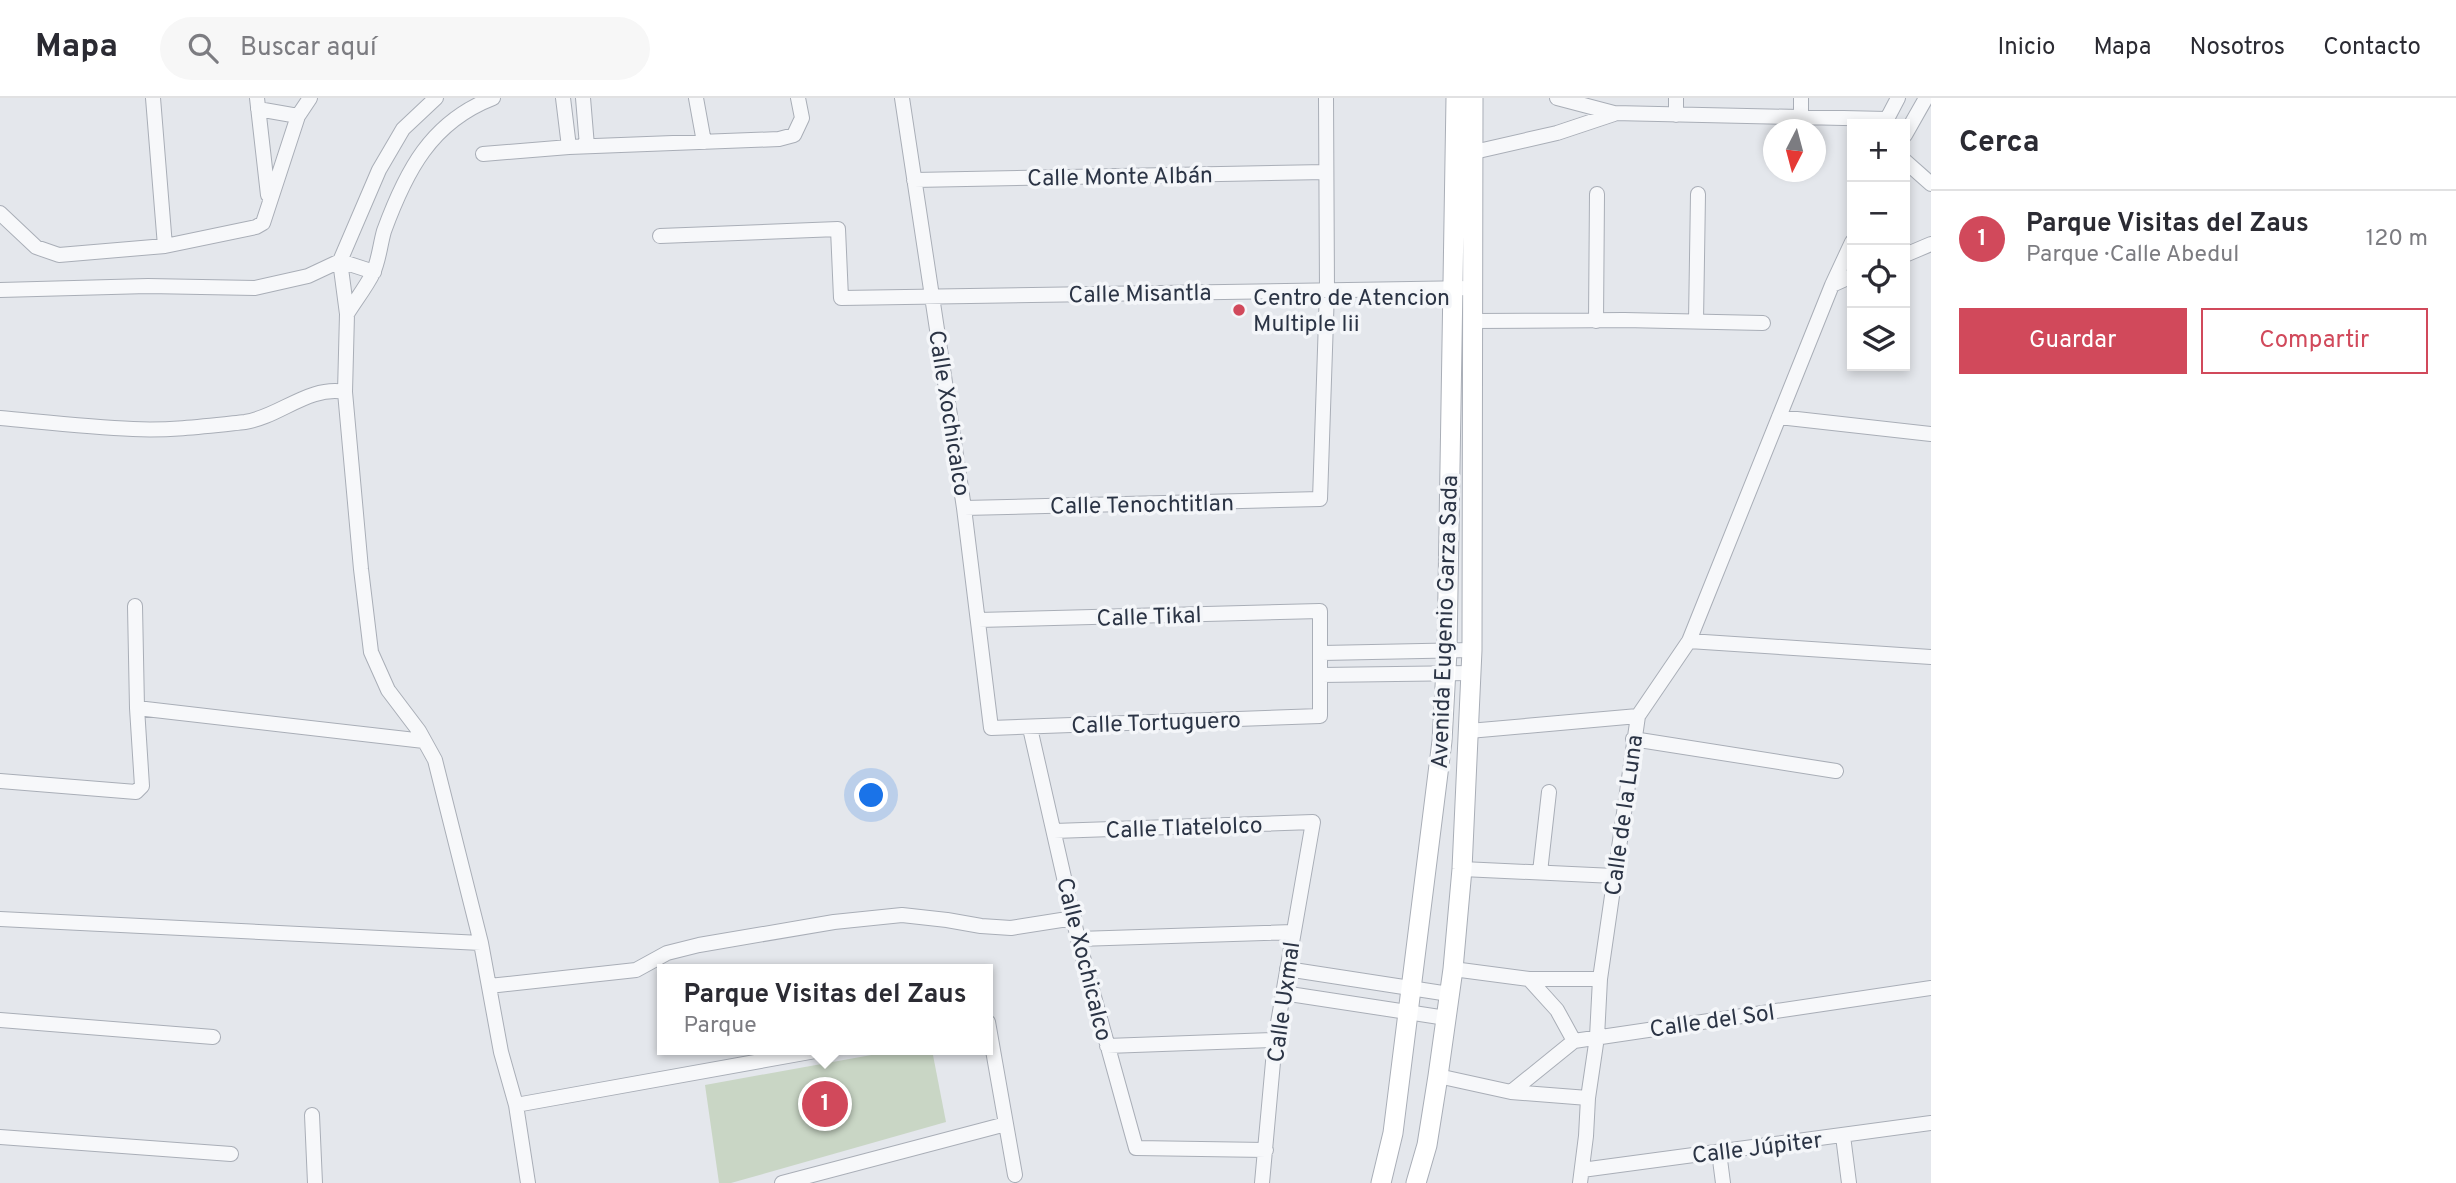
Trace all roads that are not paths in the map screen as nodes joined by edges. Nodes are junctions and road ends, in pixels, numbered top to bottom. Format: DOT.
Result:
graph roads {
  1 [pos="153,98"];
  2 [pos="310,98"];
  3 [pos="436,98"];
  4 [pos="493,98"];
  5 [pos="563,98"];
  6 [pos="583,98"];
  7 [pos="696,98"];
  8 [pos="798,98"];
  9 [pos="902,98"];
  10 [pos="1326,98"];
  11 [pos="1456,98"];
  12 [pos="1473,98"];
  13 [pos="1557,98"];
  14 [pos="1676,98"];
  15 [pos="1801,98"];
  16 [pos="1898,98"];
  17 [pos="1926,98"];
  18 [pos="257,104"];
  19 [pos="1614,114"];
  20 [pos="1676,115"];
  21 [pos="298,116"];
  22 [pos="1801,118"];
  23 [pos="1910,126"];
  24 [pos="704,142"];
  25 [pos="587,146"];
  26 [pos="569,147"];
  27 [pos="1474,152"];
  28 [pos="482,154"];
  29 [pos="1910,165"];
  30 [pos="1326,172"];
  31 [pos="914,180"];
  32 [pos="1931,184"];
  33 [pos="1597,194"];
  34 [pos="1698,194"];
  35 [pos="269,200"];
  36 [pos="0,213"];
  37 [pos="660,236"];
  38 [pos="1931,244"];
  39 [pos="1851,245"];
  40 [pos="165,246"];
  41 [pos="1910,253"];
  42 [pos="340,261"];
  43 [pos="374,272"];
  44 [pos="1847,278"];
  45 [pos="1832,285"];
  46 [pos="1474,288"];
  47 [pos="1327,289"];
  48 [pos="1452,289"];
  49 [pos="0,290"];
  50 [pos="932,297"];
  51 [pos="347,314"];
  52 [pos="1474,321"];
  53 [pos="1596,321"];
  54 [pos="1696,322"];
  55 [pos="1763,323"];
  56 [pos="345,392"];
  57 [pos="1779,417"];
  58 [pos="0,418"];
  59 [pos="1931,434"];
  60 [pos="964,508"];
  61 [pos="135,606"];
  62 [pos="978,620"];
  63 [pos="1689,641"];
  64 [pos="1472,650"];
  65 [pos="1447,651"];
  66 [pos="1322,653"];
  67 [pos="1931,657"];
  68 [pos="1446,673"];
  69 [pos="1471,673"];
  70 [pos="1321,675"];
  71 [pos="136,708"];
  72 [pos="1638,716"];
  73 [pos="991,728"];
  74 [pos="1030,728"];
  75 [pos="1469,731"];
  76 [pos="1633,739"];
  77 [pos="424,741"];
  78 [pos="1836,771"];
  79 [pos="0,782"];
  80 [pos="1549,792"];
  81 [pos="1313,822"];
  82 [pos="1054,831"];
  83 [pos="1462,869"];
  84 [pos="1540,872"];
  85 [pos="1614,876"];
  86 [pos="1074,918"];
  87 [pos="0,919"];
  88 [pos="1293,932"];
  89 [pos="1079,939"];
  90 [pos="481,943"];
  91 [pos="1287,969"];
  92 [pos="1453,969"];
  93 [pos="1529,979"];
  94 [pos="1600,979"];
  95 [pos="489,985"];
  96 [pos="1411,988"];
  97 [pos="1931,988"];
  98 [pos="1283,993"];
  99 [pos="1449,994"];
  100 [pos="1408,1011"];
  101 [pos="1446,1018"];
  102 [pos="0,1020"];
  103 [pos="213,1037"];
  104 [pos="1597,1037"];
  105 [pos="1275,1040"];
  106 [pos="1574,1041"];
  107 [pos="1107,1046"];
  108 [pos="993,1050"];
  109 [pos="793,1055"];
  110 [pos="1438,1076"];
  111 [pos="1511,1092"];
  112 [pos="1588,1098"];
  113 [pos="516,1105"];
  114 [pos="312,1115"];
  115 [pos="1931,1123"];
  116 [pos="1006,1124"];
  117 [pos="1843,1136"];
  118 [pos="0,1137"];
  119 [pos="1266,1150"];
  120 [pos="1719,1152"];
  121 [pos="231,1154"];
  122 [pos="1015,1175"];
  123 [pos="1581,1176"];
  124 [pos="315,1183"];
  125 [pos="528,1183"];
  126 [pos="782,1183"];
  127 [pos="1262,1183"];
  128 [pos="1381,1183"];
  129 [pos="1416,1183"];
  130 [pos="1723,1183"];
  131 [pos="1849,1183"];
  1 -- 40 [label="street"];
  2 -- 21 [label="street"];
  3 -- 42 [label="street"];
  4 -- 43 [label="street"];
  5 -- 26 [label="street"];
  6 -- 25 [label="street"];
  7 -- 24 [label="street"];
  8 -- 24 [label="street"];
  9 -- 31 [label="street, Calle Xochicalco"];
  10 -- 30 [label="street"];
  11 -- 48 [label="main road, Avenida Eugenio Garza Sada"];
  12 -- 27 [label="main road, Avenida Eugenio Garza Sada"];
  13 -- 19 [label="street"];
  14 -- 20 [label="street"];
  15 -- 22 [label="street"];
  16 -- 22 [label="street"];
  17 -- 23 [label="street"];
  18 -- 21 [label="street"];
  18 -- 35 [label="street"];
  19 -- 20 [label="street"];
  19 -- 27 [label="street"];
  20 -- 22 [label="street"];
  21 -- 35 [label="street"];
  24 -- 25 [label="street"];
  25 -- 26 [label="street"];
  26 -- 28 [label="street"];
  27 -- 46 [label="main road, Avenida Eugenio Garza Sada"];
  29 -- 32 [label="street"];
  30 -- 31 [label="street, Calle Monte Albán"];
  30 -- 47 [label="street"];
  31 -- 50 [label="street, Calle Xochicalco"];
  33 -- 53 [label="street"];
  34 -- 54 [label="street"];
  35 -- 40 [label="street"];
  36 -- 40 [label="street"];
  37 -- 50 [label="street, Calle Misantla"];
  38 -- 41 [label="street"];
  39 -- 45 [label="street, Calle de la Luna"];
  42 -- 43 [label="street"];
  42 -- 49 [label="street"];
  42 -- 51 [label="street"];
  43 -- 51 [label="street"];
  44 -- 45 [label="street"];
  45 -- 57 [label="street, Calle de la Luna"];
  46 -- 48 [label="street, Calle Misantla"];
  46 -- 52 [label="main road, Avenida Eugenio Garza Sada"];
  47 -- 48 [label="street, Calle Misantla"];
  47 -- 50 [label="street, Calle Misantla"];
  47 -- 60 [label="street, Calle Tenochtitlan"];
  48 -- 65 [label="main road, Avenida Eugenio Garza Sada"];
  50 -- 60 [label="street, Calle Xochicalco"];
  51 -- 56 [label="street"];
  52 -- 53 [label="street"];
  52 -- 64 [label="main road, Avenida Eugenio Garza Sada"];
  53 -- 54 [label="street"];
  54 -- 55 [label="street"];
  56 -- 58 [label="street"];
  56 -- 77 [label="street"];
  57 -- 59 [label="street"];
  57 -- 63 [label="street, Calle de la Luna"];
  60 -- 62 [label="street, Calle Xochicalco"];
  61 -- 71 [label="street"];
  62 -- 66 [label="street, Calle Tikal"];
  62 -- 73 [label="street, Calle Xochicalco"];
  63 -- 67 [label="street"];
  63 -- 72 [label="street, Calle de la Luna"];
  64 -- 65 [label="street"];
  64 -- 69 [label="main road, Avenida Eugenio Garza Sada"];
  65 -- 66 [label="street"];
  65 -- 68 [label="main road, Avenida Eugenio Garza Sada"];
  66 -- 70 [label="street"];
  68 -- 69 [label="street"];
  68 -- 70 [label="street"];
  68 -- 96 [label="main road, Avenida Eugenio Garza Sada"];
  69 -- 75 [label="main road, Avenida Eugenio Garza Sada"];
  70 -- 74 [label="street, Calle Tortuguero"];
  71 -- 77 [label="street"];
  71 -- 79 [label="street"];
  72 -- 75 [label="street"];
  72 -- 76 [label="street, Calle de la Luna"];
  73 -- 74 [label="street, Calle Tortuguero"];
  74 -- 82 [label="street, Calle Xochicalco"];
  75 -- 83 [label="main road, Avenida Eugenio Garza Sada"];
  76 -- 78 [label="street"];
  76 -- 85 [label="street, Calle de la Luna"];
  77 -- 90 [label="street"];
  80 -- 84 [label="street"];
  81 -- 82 [label="street, Calle Tlatelolco"];
  81 -- 88 [label="street, Calle Uxmal"];
  82 -- 86 [label="street, Calle Xochicalco"];
  83 -- 84 [label="street"];
  83 -- 92 [label="main road, Avenida Eugenio Garza Sada"];
  84 -- 85 [label="street"];
  85 -- 94 [label="street, Calle de la Luna"];
  86 -- 89 [label="street, Calle Xochicalco"];
  86 -- 95 [label="street"];
  87 -- 90 [label="street"];
  88 -- 89 [label="street"];
  88 -- 91 [label="street, Calle Uxmal"];
  89 -- 107 [label="street, Calle Xochicalco"];
  90 -- 95 [label="street"];
  91 -- 96 [label="street"];
  91 -- 98 [label="street, Calle Uxmal"];
  92 -- 93 [label="street"];
  92 -- 99 [label="main road, Avenida Eugenio Garza Sada"];
  93 -- 94 [label="street"];
  93 -- 106 [label="street"];
  94 -- 104 [label="street, Calle de la Luna"];
  95 -- 113 [label="street"];
  96 -- 99 [label="street"];
  96 -- 100 [label="main road, Avenida Eugenio Garza Sada"];
  97 -- 104 [label="street, Calle del Sol"];
  98 -- 100 [label="street"];
  98 -- 105 [label="street, Calle Uxmal"];
  99 -- 101 [label="main road, Avenida Eugenio Garza Sada"];
  100 -- 101 [label="street"];
  100 -- 128 [label="main road, Avenida Eugenio Garza Sada"];
  101 -- 110 [label="main road, Avenida Eugenio Garza Sada"];
  102 -- 103 [label="street"];
  104 -- 106 [label="street, Calle del Sol"];
  104 -- 112 [label="street, Calle de la Luna"];
  105 -- 107 [label="street"];
  105 -- 119 [label="street, Calle Uxmal"];
  106 -- 111 [label="street, Calle del Sol"];
  107 -- 119 [label="street, Calle Xochicalco"];
  108 -- 116 [label="street"];
  109 -- 113 [label="street"];
  110 -- 111 [label="street"];
  110 -- 129 [label="main road, Avenida Eugenio Garza Sada"];
  111 -- 112 [label="street"];
  112 -- 123 [label="street, Calle de la Luna"];
  113 -- 125 [label="street"];
  114 -- 124 [label="street"];
  115 -- 117 [label="street, Calle Júpiter"];
  116 -- 122 [label="street"];
  116 -- 126 [label="street"];
  117 -- 120 [label="street, Calle Júpiter"];
  117 -- 131 [label="street"];
  118 -- 121 [label="street"];
  119 -- 127 [label="street, Calle Uxmal"];
  120 -- 123 [label="street, Calle Júpiter"];
  120 -- 130 [label="street"];
}
